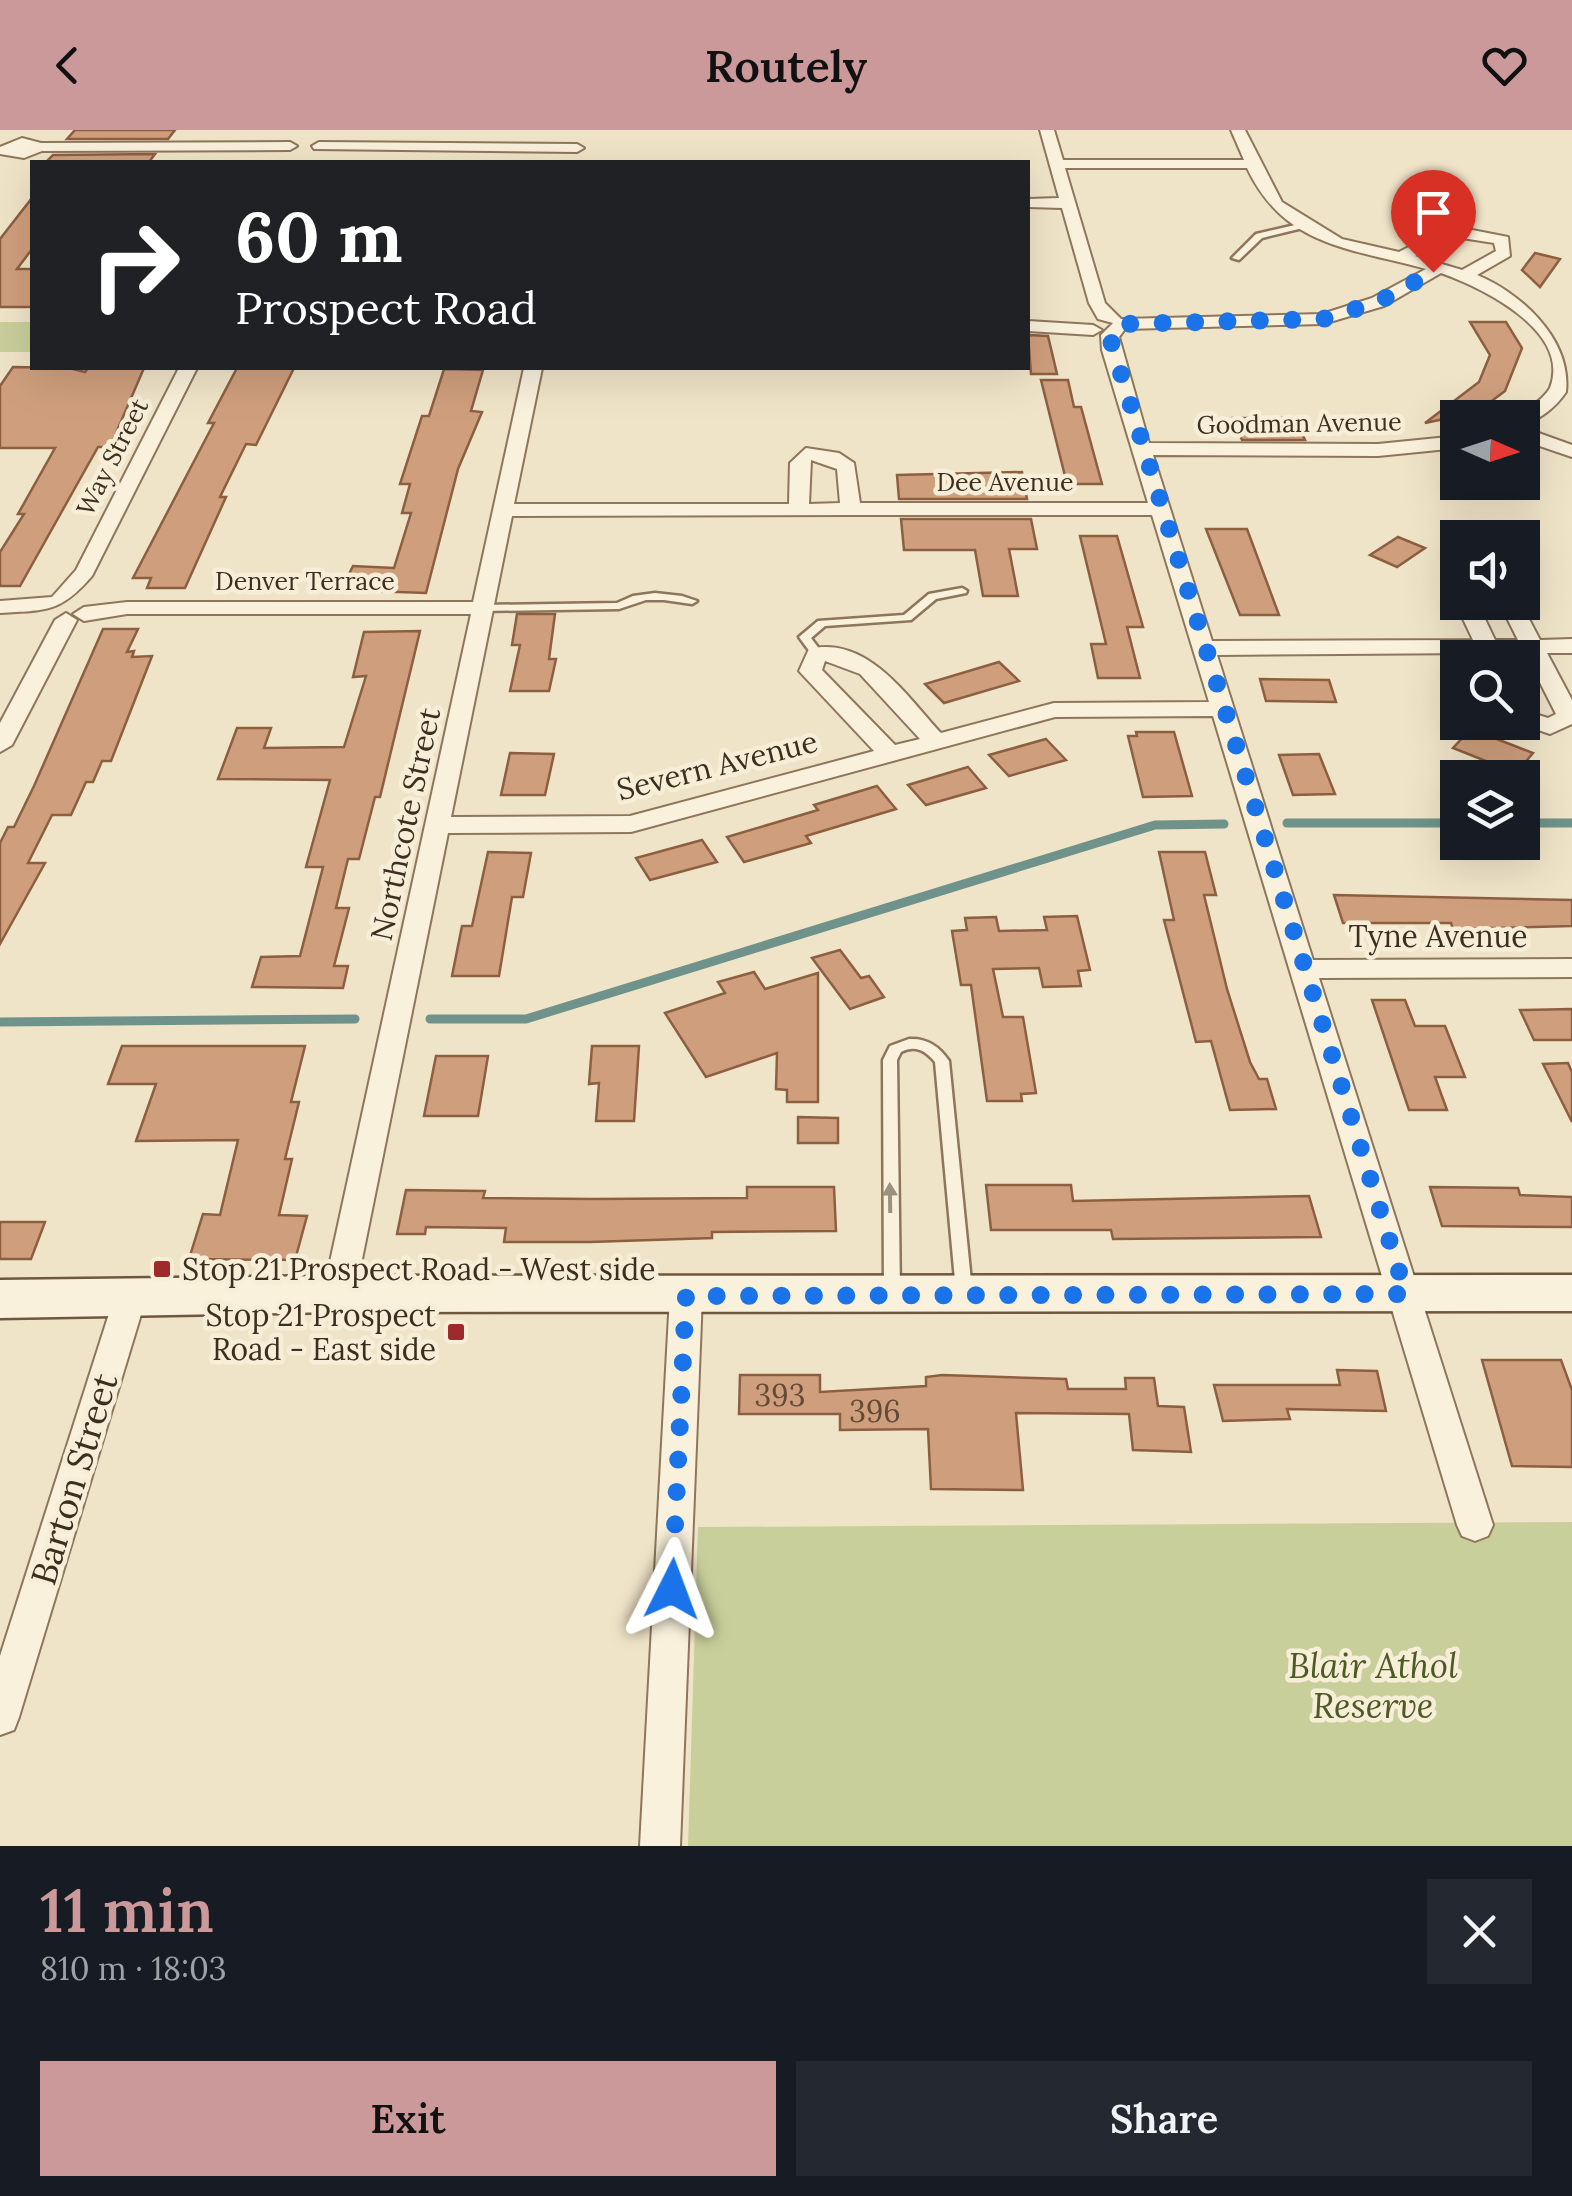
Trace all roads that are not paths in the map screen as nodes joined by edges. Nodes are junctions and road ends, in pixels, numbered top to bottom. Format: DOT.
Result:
graph roads {
  1 [pos="1047,130"];
  2 [pos="1238,130"];
  3 [pos="20,145"];
  4 [pos="303,147"];
  5 [pos="578,148"];
  6 [pos="1058,164"];
  7 [pos="1254,164"];
  8 [pos="1030,203"];
  9 [pos="1070,203"];
  10 [pos="1308,224"];
  11 [pos="1402,257"];
  12 [pos="1236,258"];
  13 [pos="1439,268"];
  14 [pos="1463,276"];
  15 [pos="1103,325"];
  16 [pos="1030,326"];
  17 [pos="187,370"];
  18 [pos="533,370"];
  19 [pos="1551,405"];
  20 [pos="1540,411"];
  21 [pos="1572,413"];
  22 [pos="1540,440"];
  23 [pos="1440,444"];
  24 [pos="1141,449"];
  25 [pos="1572,452"];
  26 [pos="799,509"];
  27 [pos="1160,509"];
  28 [pos="504,510"];
  29 [pos="850,510"];
  30 [pos="962,591"];
  31 [pos="692,601"];
  32 [pos="0,608"];
  33 [pos="483,608"];
  34 [pos="66,609"];
  35 [pos="1540,646"];
  36 [pos="1572,646"];
  37 [pos="1205,648"];
  38 [pos="1440,651"];
  39 [pos="818,654"];
  40 [pos="1540,661"];
  41 [pos="1222,709"];
  42 [pos="1540,723"];
  43 [pos="934,740"];
  44 [pos="0,744"];
  45 [pos="890,754"];
  46 [pos="438,826"];
  47 [pos="1572,968"];
  48 [pos="1305,969"];
  49 [pos="1572,1293"];
  50 [pos="339,1294"];
  51 [pos="1406,1294"];
  52 [pos="892,1295"];
  53 [pos="964,1295"];
  54 [pos="686,1296"];
  55 [pos="130,1298"];
  56 [pos="0,1299"];
  57 [pos="1475,1525"];
  58 [pos="0,1717"];
  59 [pos="660,1846"];
  1 -- 6 [label="street"];
  2 -- 7 [label="street"];
  3 -- 4 [label="street"];
  4 -- 5 [label="street"];
  6 -- 7 [label="street"];
  6 -- 9 [label="street"];
  7 -- 10 [label="street"];
  8 -- 9 [label="street"];
  9 -- 15 [label="street"];
  10 -- 11 [label="street"];
  10 -- 12 [label="lane"];
  11 -- 13 [label="street"];
  11 -- 14 [label="street"];
  13 -- 14 [label="street"];
  13 -- 15 [label="street"];
  14 -- 19 [label="street"];
  15 -- 16 [label="street"];
  15 -- 24 [label="street"];
  17 -- 34 [label="street, Way Street"];
  18 -- 28 [label="street, Northcote Street"];
  19 -- 20 [label="street"];
  19 -- 21 [label="street"];
  22 -- 25 [label="street"];
  23 -- 24 [label="street, Goodman Avenue"];
  24 -- 27 [label="street"];
  26 -- 28 [label="street, Dee Avenue"];
  26 -- 29 [label="street, Dee Avenue"];
  26 -- 29 [label="street"];
  27 -- 29 [label="street, Dee Avenue"];
  27 -- 37 [label="street"];
  28 -- 33 [label="street, Northcote Street"];
  30 -- 39 [label="lane"];
  31 -- 33 [label="lane"];
  32 -- 34 [label="street, Denver Terrace"];
  33 -- 34 [label="street, Denver Terrace"];
  33 -- 46 [label="street, Northcote Street"];
  34 -- 44 [label="street, Way Street"];
  35 -- 36 [label="street"];
  37 -- 38 [label="street"];
  37 -- 41 [label="street"];
  39 -- 43 [label="street"];
  39 -- 45 [label="street, Severn Avenue"];
  40 -- 42 [label="street"];
  41 -- 43 [label="street, Severn Avenue"];
  41 -- 48 [label="street"];
  43 -- 45 [label="street, Severn Avenue"];
  45 -- 46 [label="street, Severn Avenue"];
  46 -- 50 [label="street, Northcote Street"];
  47 -- 48 [label="street, Tyne Avenue"];
  48 -- 51 [label="street"];
  49 -- 51 [label="main road"];
  50 -- 54 [label="main road"];
  50 -- 55 [label="main road"];
  51 -- 53 [label="main road"];
  51 -- 57 [label="street"];
  52 -- 53 [label="main road"];
  52 -- 53 [label="lane, one-way"];
  52 -- 54 [label="main road"];
  54 -- 59 [label="street"];
  55 -- 56 [label="main road"];
  55 -- 58 [label="street, Barton Street"];
}
